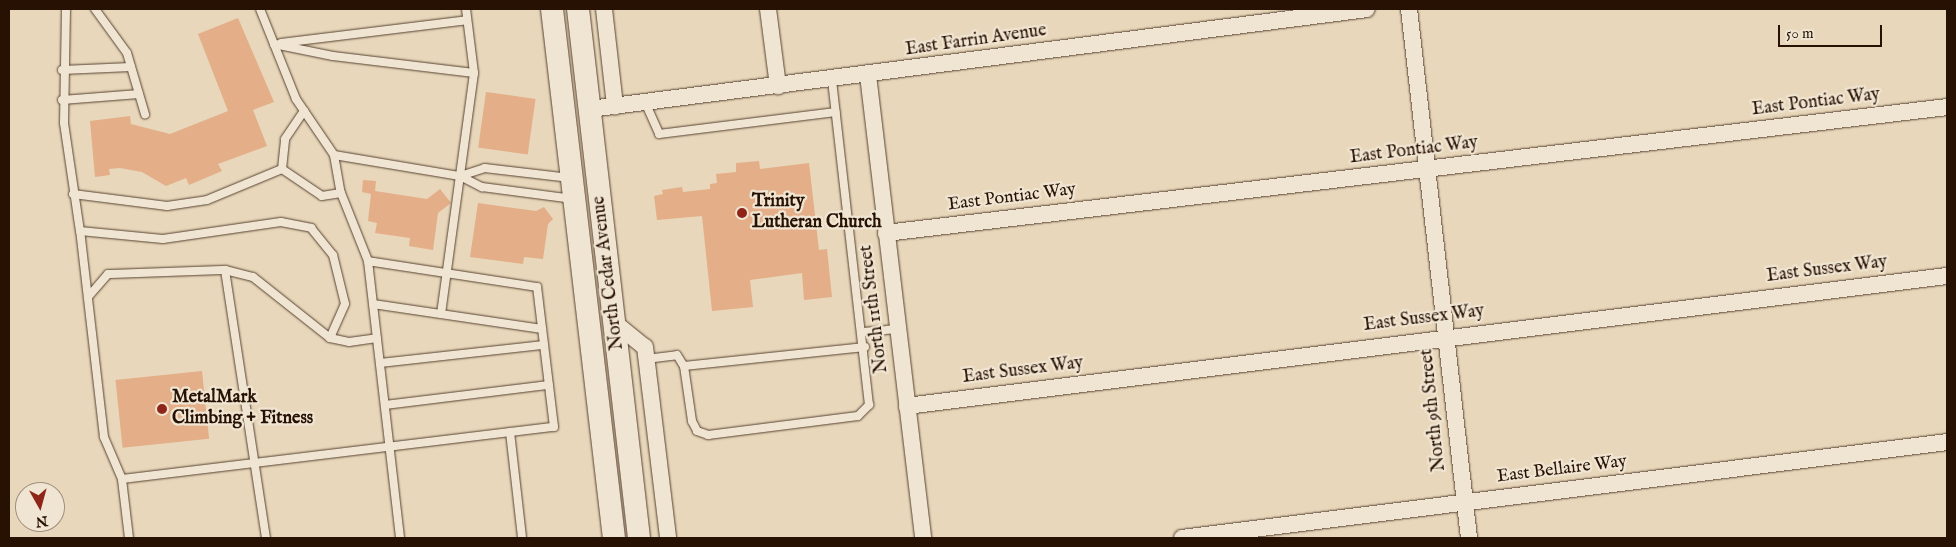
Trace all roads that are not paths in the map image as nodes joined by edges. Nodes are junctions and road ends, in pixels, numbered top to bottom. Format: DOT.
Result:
graph roads {
  1 [pos="66,9"];
  2 [pos="95,9"];
  3 [pos="260,9"];
  4 [pos="466,9"];
  5 [pos="552,9"];
  6 [pos="565,9"];
  7 [pos="578,9"];
  8 [pos="604,9"];
  9 [pos="768,9"];
  10 [pos="1367,9"];
  11 [pos="1410,9"];
  12 [pos="467,20"];
  13 [pos="274,44"];
  14 [pos="131,67"];
  15 [pos="62,70"];
  16 [pos="474,73"];
  17 [pos="868,75"];
  18 [pos="832,80"];
  19 [pos="778,86"];
  20 [pos="139,94"];
  21 [pos="62,100"];
  22 [pos="645,102"];
  23 [pos="616,106"];
  24 [pos="1947,107"];
  25 [pos="590,109"];
  26 [pos="304,111"];
  27 [pos="836,112"];
  28 [pos="145,114"];
  29 [pos="334,155"];
  30 [pos="282,169"];
  31 [pos="1427,170"];
  32 [pos="460,176"];
  33 [pos="573,189"];
  34 [pos="341,193"];
  35 [pos="73,194"];
  36 [pos="80,231"];
  37 [pos="886,233"];
  38 [pos="368,261"];
  39 [pos="225,270"];
  40 [pos="447,273"];
  41 [pos="1947,276"];
  42 [pos="88,298"];
  43 [pos="373,304"];
  44 [pos="441,314"];
  45 [pos="614,323"];
  46 [pos="898,328"];
  47 [pos="542,329"];
  48 [pos="863,332"];
  49 [pos="1447,336"];
  50 [pos="330,338"];
  51 [pos="377,338"];
  52 [pos="544,345"];
  53 [pos="865,347"];
  54 [pos="645,353"];
  55 [pos="380,363"];
  56 [pos="684,366"];
  57 [pos="549,385"];
  58 [pos="384,405"];
  59 [pos="907,406"];
  60 [pos="510,432"];
  61 [pos="1947,442"];
  62 [pos="389,447"];
  63 [pos="257,463"];
  64 [pos="122,479"];
  65 [pos="1464,502"];
  66 [pos="129,538"];
  67 [pos="266,538"];
  68 [pos="400,538"];
  69 [pos="522,538"];
  70 [pos="614,538"];
  71 [pos="639,538"];
  72 [pos="668,538"];
  73 [pos="923,538"];
  74 [pos="1182,538"];
  75 [pos="1469,538"];
  1 -- 15 [label="lane"];
  2 -- 14 [label="lane"];
  3 -- 13 [label="lane"];
  4 -- 12 [label="lane"];
  5 -- 33 [label="main road, North Cedar Avenue"];
  6 -- 25 [label="main road"];
  7 -- 25 [label="main road, North Cedar Avenue"];
  8 -- 23 [label="street"];
  9 -- 19 [label="street"];
  10 -- 17 [label="street, East Farrin Avenue"];
  11 -- 31 [label="street, North 9th Street"];
  12 -- 13 [label="lane"];
  12 -- 16 [label="lane"];
  13 -- 16 [label="lane"];
  13 -- 26 [label="lane"];
  14 -- 15 [label="lane"];
  14 -- 20 [label="lane"];
  15 -- 21 [label="lane"];
  16 -- 32 [label="lane"];
  17 -- 18 [label="street, East Farrin Avenue"];
  17 -- 37 [label="street, North 11th Street"];
  18 -- 19 [label="street, East Farrin Avenue"];
  18 -- 27 [label="lane"];
  19 -- 22 [label="street, East Farrin Avenue"];
  20 -- 21 [label="lane"];
  20 -- 28 [label="lane"];
  21 -- 35 [label="lane"];
  22 -- 23 [label="street, East Farrin Avenue"];
  22 -- 27 [label="lane"];
  23 -- 25 [label="street, East Farrin Avenue"];
  24 -- 31 [label="street, East Pontiac Way"];
  25 -- 45 [label="main road, North Cedar Avenue"];
  26 -- 29 [label="lane"];
  26 -- 30 [label="lane"];
  27 -- 48 [label="lane"];
  29 -- 32 [label="lane"];
  29 -- 34 [label="lane"];
  30 -- 34 [label="lane"];
  30 -- 35 [label="lane"];
  31 -- 37 [label="street, East Pontiac Way"];
  31 -- 49 [label="street, North 9th Street"];
  32 -- 33 [label="lane"];
  32 -- 33 [label="lane"];
  32 -- 40 [label="lane"];
  33 -- 45 [label="main road"];
  33 -- 70 [label="main road, North Cedar Avenue"];
  34 -- 38 [label="lane"];
  35 -- 36 [label="lane"];
  36 -- 42 [label="lane"];
  36 -- 50 [label="lane"];
  37 -- 46 [label="street, North 11th Street"];
  38 -- 40 [label="lane"];
  38 -- 43 [label="lane"];
  39 -- 42 [label="lane"];
  39 -- 50 [label="lane"];
  39 -- 63 [label="lane"];
  40 -- 44 [label="lane"];
  40 -- 47 [label="lane"];
  41 -- 49 [label="street, East Sussex Way"];
  42 -- 64 [label="lane"];
  43 -- 44 [label="lane"];
  43 -- 51 [label="lane"];
  44 -- 47 [label="lane"];
  45 -- 54 [label="street"];
  45 -- 71 [label="main road, North Cedar Avenue"];
  46 -- 48 [label="lane"];
  46 -- 59 [label="street, North 11th Street"];
  47 -- 52 [label="lane"];
  48 -- 53 [label="lane"];
  49 -- 59 [label="street, East Sussex Way"];
  49 -- 65 [label="street, North 9th Street"];
  50 -- 51 [label="lane"];
  51 -- 55 [label="lane"];
  52 -- 55 [label="lane"];
  52 -- 57 [label="lane"];
  53 -- 56 [label="lane"];
  53 -- 56 [label="lane"];
  54 -- 56 [label="lane"];
  54 -- 72 [label="street"];
  55 -- 58 [label="lane"];
  57 -- 58 [label="lane"];
  57 -- 60 [label="lane"];
  58 -- 62 [label="lane"];
  59 -- 73 [label="street, North 11th Street"];
  60 -- 62 [label="lane"];
  60 -- 69 [label="lane"];
  61 -- 65 [label="street, East Bellaire Way"];
  62 -- 63 [label="lane"];
  62 -- 68 [label="lane"];
  63 -- 64 [label="lane"];
  63 -- 67 [label="lane"];
  64 -- 66 [label="lane"];
  65 -- 74 [label="street, East Bellaire Way"];
  65 -- 75 [label="street, North 9th Street"];
}
